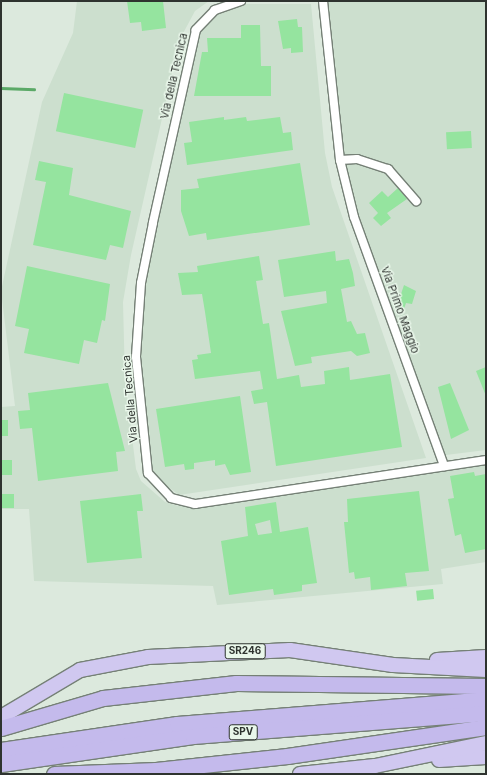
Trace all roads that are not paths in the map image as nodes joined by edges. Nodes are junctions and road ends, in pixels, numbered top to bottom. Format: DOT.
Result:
graph roads {
  1 [pos="241,1"];
  2 [pos="323,1"];
  3 [pos="340,160"];
  4 [pos="416,201"];
  5 [pos="486,460"];
  6 [pos="444,466"];
  7 [pos="486,657"];
  8 [pos="365,660"];
  9 [pos="486,670"];
  10 [pos="486,686"];
  11 [pos="486,699"];
  12 [pos="486,713"];
  13 [pos="1,717"];
  14 [pos="486,727"];
  15 [pos="1,728"];
  16 [pos="486,743"];
  17 [pos="1,750"];
  18 [pos="486,757"];
  19 [pos="1,764"];
  20 [pos="375,766"];
  21 [pos="54,774"];
  22 [pos="300,774"];
  1 -- 6 [label="street, Via della Tecnica"];
  2 -- 3 [label="street, Via Primo Maggio"];
  3 -- 4 [label="street"];
  3 -- 6 [label="street, Via Primo Maggio"];
  5 -- 6 [label="street, Via della Tecnica"];
  7 -- 8 [label="highway"];
  8 -- 9 [label="highway, SR246"];
  8 -- 13 [label="highway, SR246"];
  10 -- 15 [label="highway"];
  11 -- 17 [label="highway, SPV"];
  12 -- 19 [label="highway, SPV"];
  14 -- 21 [label="highway"];
  16 -- 20 [label="highway"];
  18 -- 20 [label="highway"];
  20 -- 22 [label="highway"];
}
